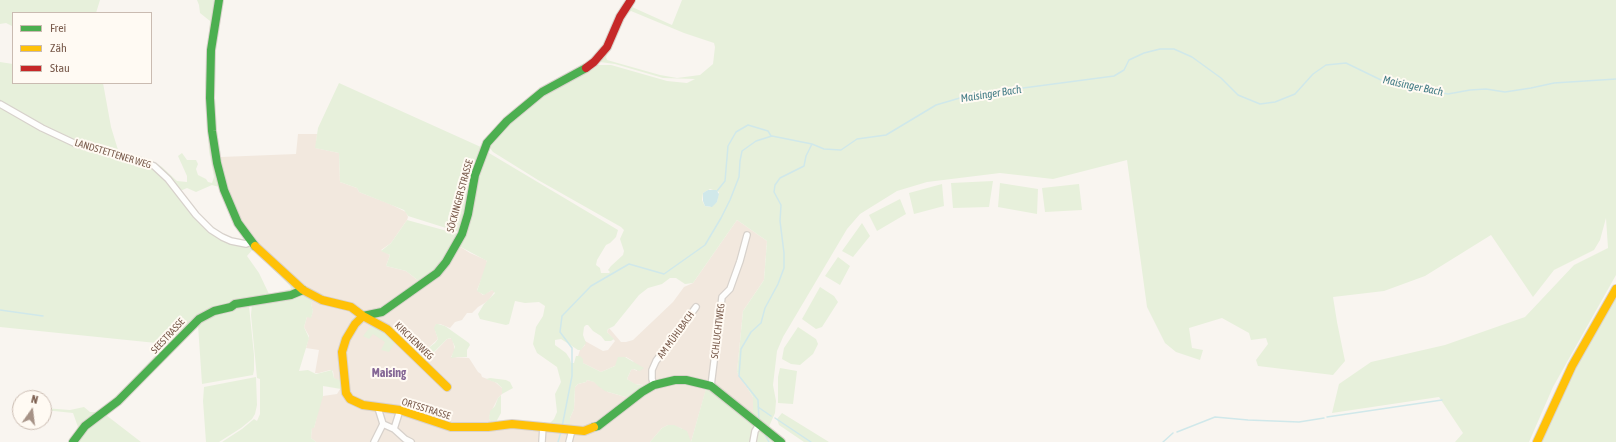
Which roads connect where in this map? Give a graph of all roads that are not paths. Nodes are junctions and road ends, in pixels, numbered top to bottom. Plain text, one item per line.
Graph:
1 (219, 0) edge
2 (631, 0) edge
3 (0, 104) edge
4 (747, 235) dead end
5 (251, 242) junction
6 (1616, 289) edge
7 (303, 290) junction
8 (696, 307) dead end
9 (363, 316) junction
10 (654, 385) junction
11 (711, 386) junction
12 (447, 387) dead end
13 (378, 408) junction
14 (400, 410) junction
15 (383, 424) junction
16 (759, 425) junction
17 (543, 426) junction
18 (394, 429) junction
19 (569, 430) junction
20 (73, 442) edge
21 (374, 442) edge
22 (411, 442) edge
23 (542, 442) edge
24 (569, 442) edge
25 (753, 442) edge
26 (781, 442) edge
27 (1537, 442) edge

1 - 5 street
2 - 9 street, SÖCKINGER STRASSE
3 - 5 street, LANDSTETTENER WEG
4 - 11 street, SCHLUCHTWEG
5 - 7 street
6 - 27 street
7 - 9 street
7 - 20 street, SEESTRASSE
8 - 10 street, AM MÜHLBACH
9 - 12 street, KIRCHENWEG
9 - 13 street, ORTSSTRASSE
10 - 11 street, ORTSSTRASSE
10 - 19 street, ORTSSTRASSE
11 - 16 street
13 - 14 street, ORTSSTRASSE
13 - 15 street
14 - 17 street, ORTSSTRASSE
14 - 18 street
15 - 18 street
15 - 21 street
16 - 25 street
16 - 26 street
17 - 19 street, ORTSSTRASSE
17 - 23 street
18 - 22 street
19 - 24 street

